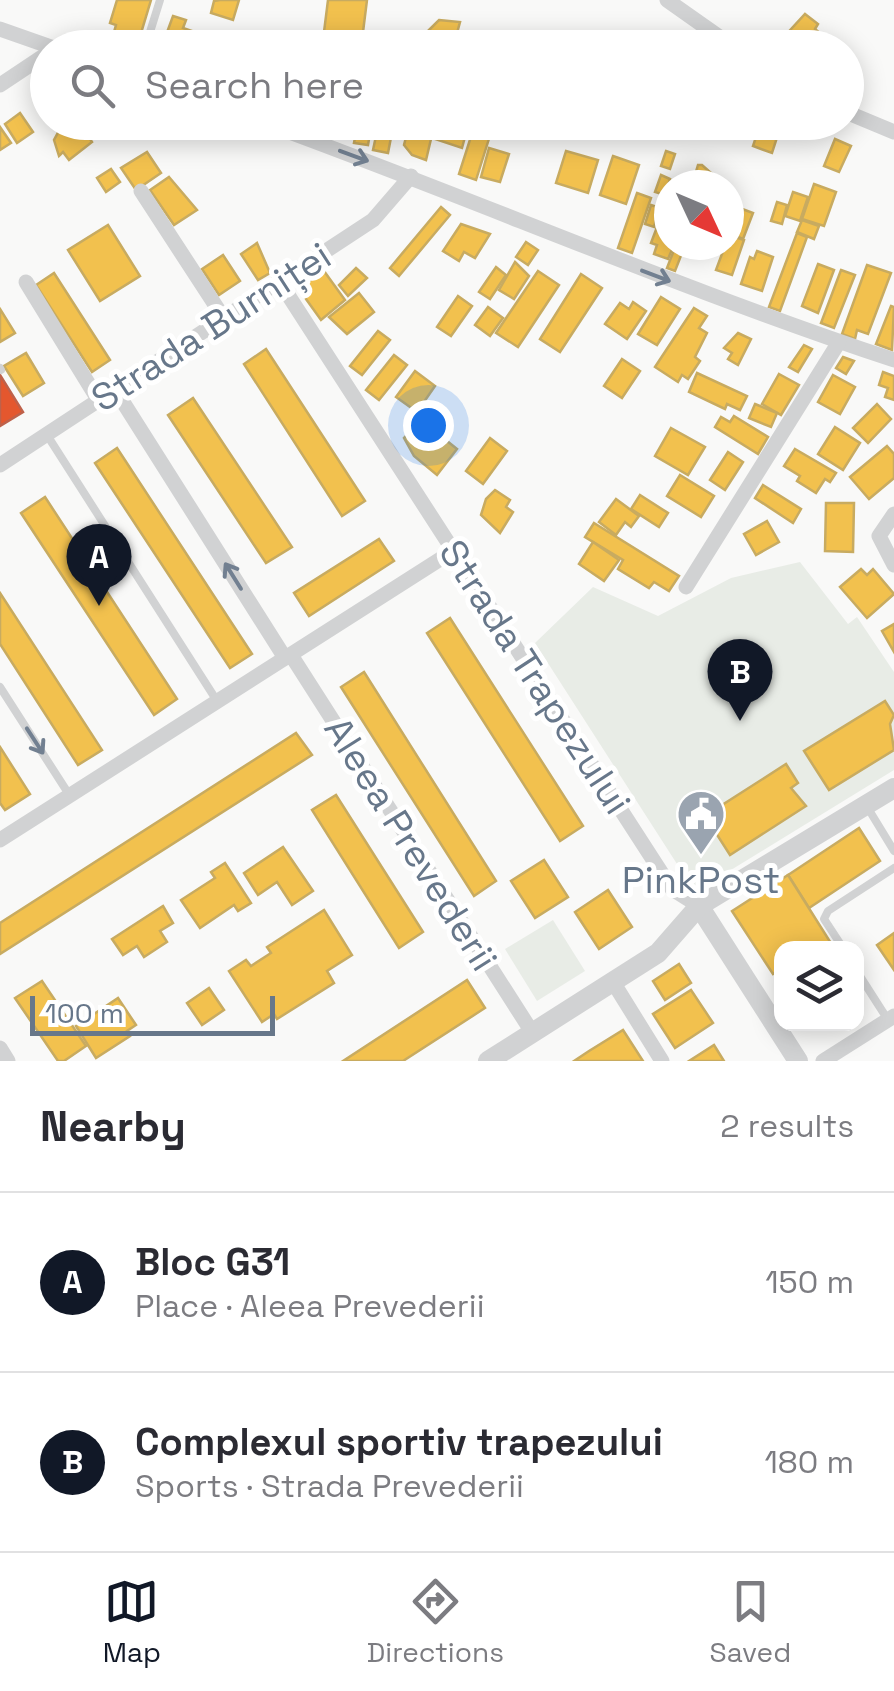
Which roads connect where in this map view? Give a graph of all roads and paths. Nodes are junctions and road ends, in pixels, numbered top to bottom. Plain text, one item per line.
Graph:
1 (160, 0) edge
2 (667, 0) edge
3 (0, 28) edge
4 (151, 30) edge
5 (710, 30) edge
6 (30, 39) edge
7 (30, 66) edge
8 (0, 86) edge
9 (864, 120) edge
10 (894, 132) edge
11 (311, 140) edge
12 (410, 176) junction
13 (141, 191) dead end
14 (26, 282) dead end
15 (281, 284) junction
16 (225, 320) junction
17 (839, 342) junction
18 (894, 360) edge
19 (116, 391) junction
20 (99, 402) junction
21 (47, 436) junction
22 (0, 465) edge
23 (894, 514) edge
24 (453, 550) junction
25 (894, 565) edge
26 (686, 587) dead end
27 (288, 656) junction
28 (0, 687) edge
29 (218, 701) junction
30 (894, 788) edge
31 (70, 796) junction
32 (866, 805) junction
33 (0, 840) edge
34 (894, 851) edge
35 (894, 868) edge
36 (700, 906) junction
37 (838, 941) edge
38 (613, 982) junction
39 (864, 982) edge
40 (892, 1022) edge
41 (532, 1032) junction
42 (0, 1048) edge
43 (8, 1061) edge
44 (488, 1061) edge
45 (662, 1061) edge
46 (798, 1061) edge
47 (823, 1061) edge

1 - 4 lane
2 - 5 street
3 - 6 street
7 - 8 street
9 - 10 street
11 -> 12 street
12 - 15 street, Strada Burniței
12 -> 17 street
13 - 16 street
14 - 20 street
15 - 16 street, Strada Burniței
15 - 24 street, Strada Trapezului
16 - 19 street, Strada Burniței
17 - 18 street
17 - 26 street
19 - 20 street, Strada Burniței
27 -> 19 street, Aleea Prevederii
20 - 21 street, Strada Burniței
21 - 22 street, Strada Burniței
21 - 29 lane
23 - 25 street
24 - 27 street
24 - 36 street, Strada Trapezului
27 - 29 street
27 - 41 street, Aleea Prevederii
28 -> 31 lane
29 - 31 street
30 - 32 street
31 - 33 street
32 - 34 lane
32 - 36 street
35 - 37 lane
36 - 38 street
36 - 46 street, Strada Trapezului
38 - 41 street
38 - 45 street
39 - 40 lane
40 - 47 street
41 - 44 street
42 - 43 street

